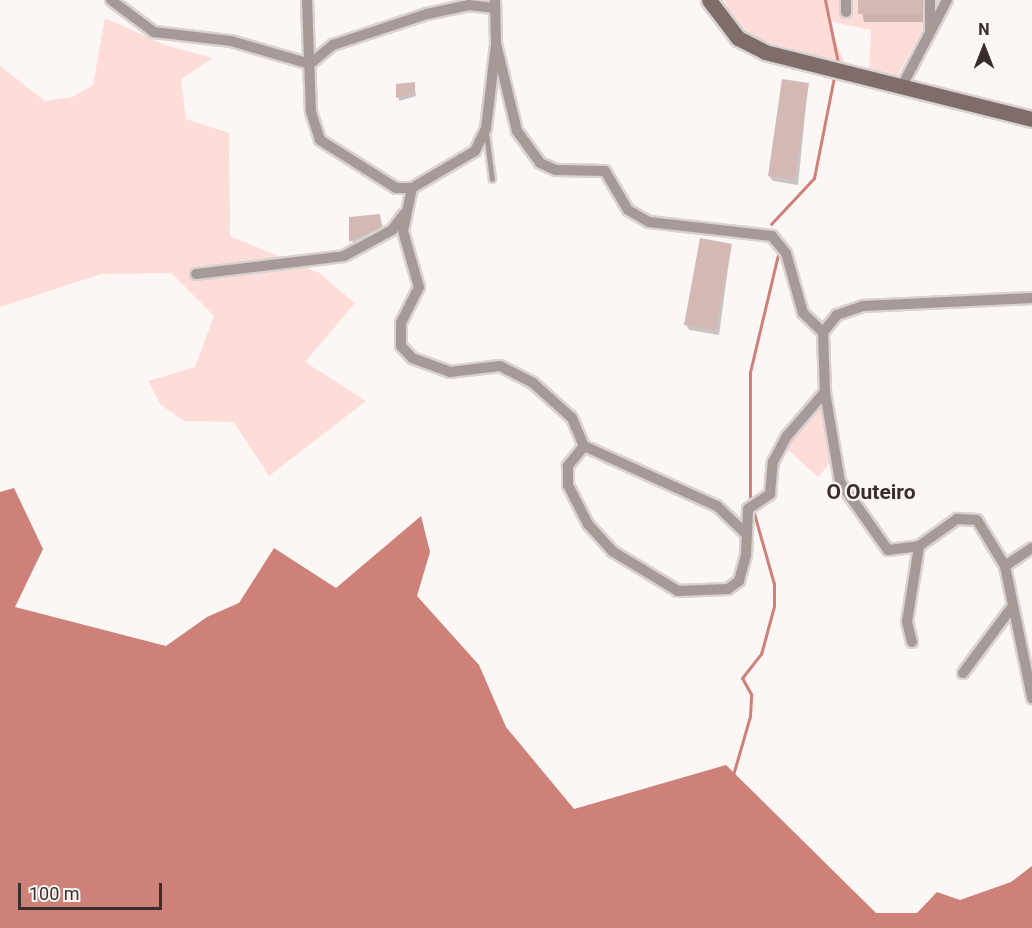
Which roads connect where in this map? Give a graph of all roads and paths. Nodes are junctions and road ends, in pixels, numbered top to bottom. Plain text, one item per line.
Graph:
1 (111, 0) edge
2 (307, 0) edge
3 (709, 0) edge
4 (846, 0) edge
5 (930, 0) edge
6 (947, 0) edge
7 (494, 4) edge
8 (846, 12) dead end
9 (930, 33) junction
10 (496, 44) junction
11 (310, 64) junction
12 (902, 86) junction
13 (1032, 119) edge
14 (486, 128) junction
15 (492, 179) dead end
16 (412, 188) junction
17 (404, 214) junction
18 (196, 274) dead end
19 (1032, 298) edge
20 (823, 332) junction
21 (825, 392) junction
22 (584, 446) junction
23 (744, 532) junction
24 (919, 546) junction
25 (1032, 548) edge
26 (1005, 566) junction
27 (1012, 607) junction
28 (912, 642) dead end
29 (963, 673) dead end
30 (1032, 698) edge

1 - 11 street
2 - 11 street
3 - 12 main road
4 - 8 street
5 - 9 street
6 - 9 street
7 - 10 street
7 - 11 street
9 - 12 street
10 - 14 street
10 - 20 street
11 - 16 street
12 - 13 main road
14 - 15 lane
14 - 16 street
16 - 17 street
17 - 18 street
17 - 22 street
19 - 20 street
20 - 21 street
21 - 23 street
21 - 24 street
22 - 23 street
22 - 23 street
24 - 26 street
24 - 28 street
25 - 26 street
26 - 27 street
27 - 29 street
27 - 30 street

